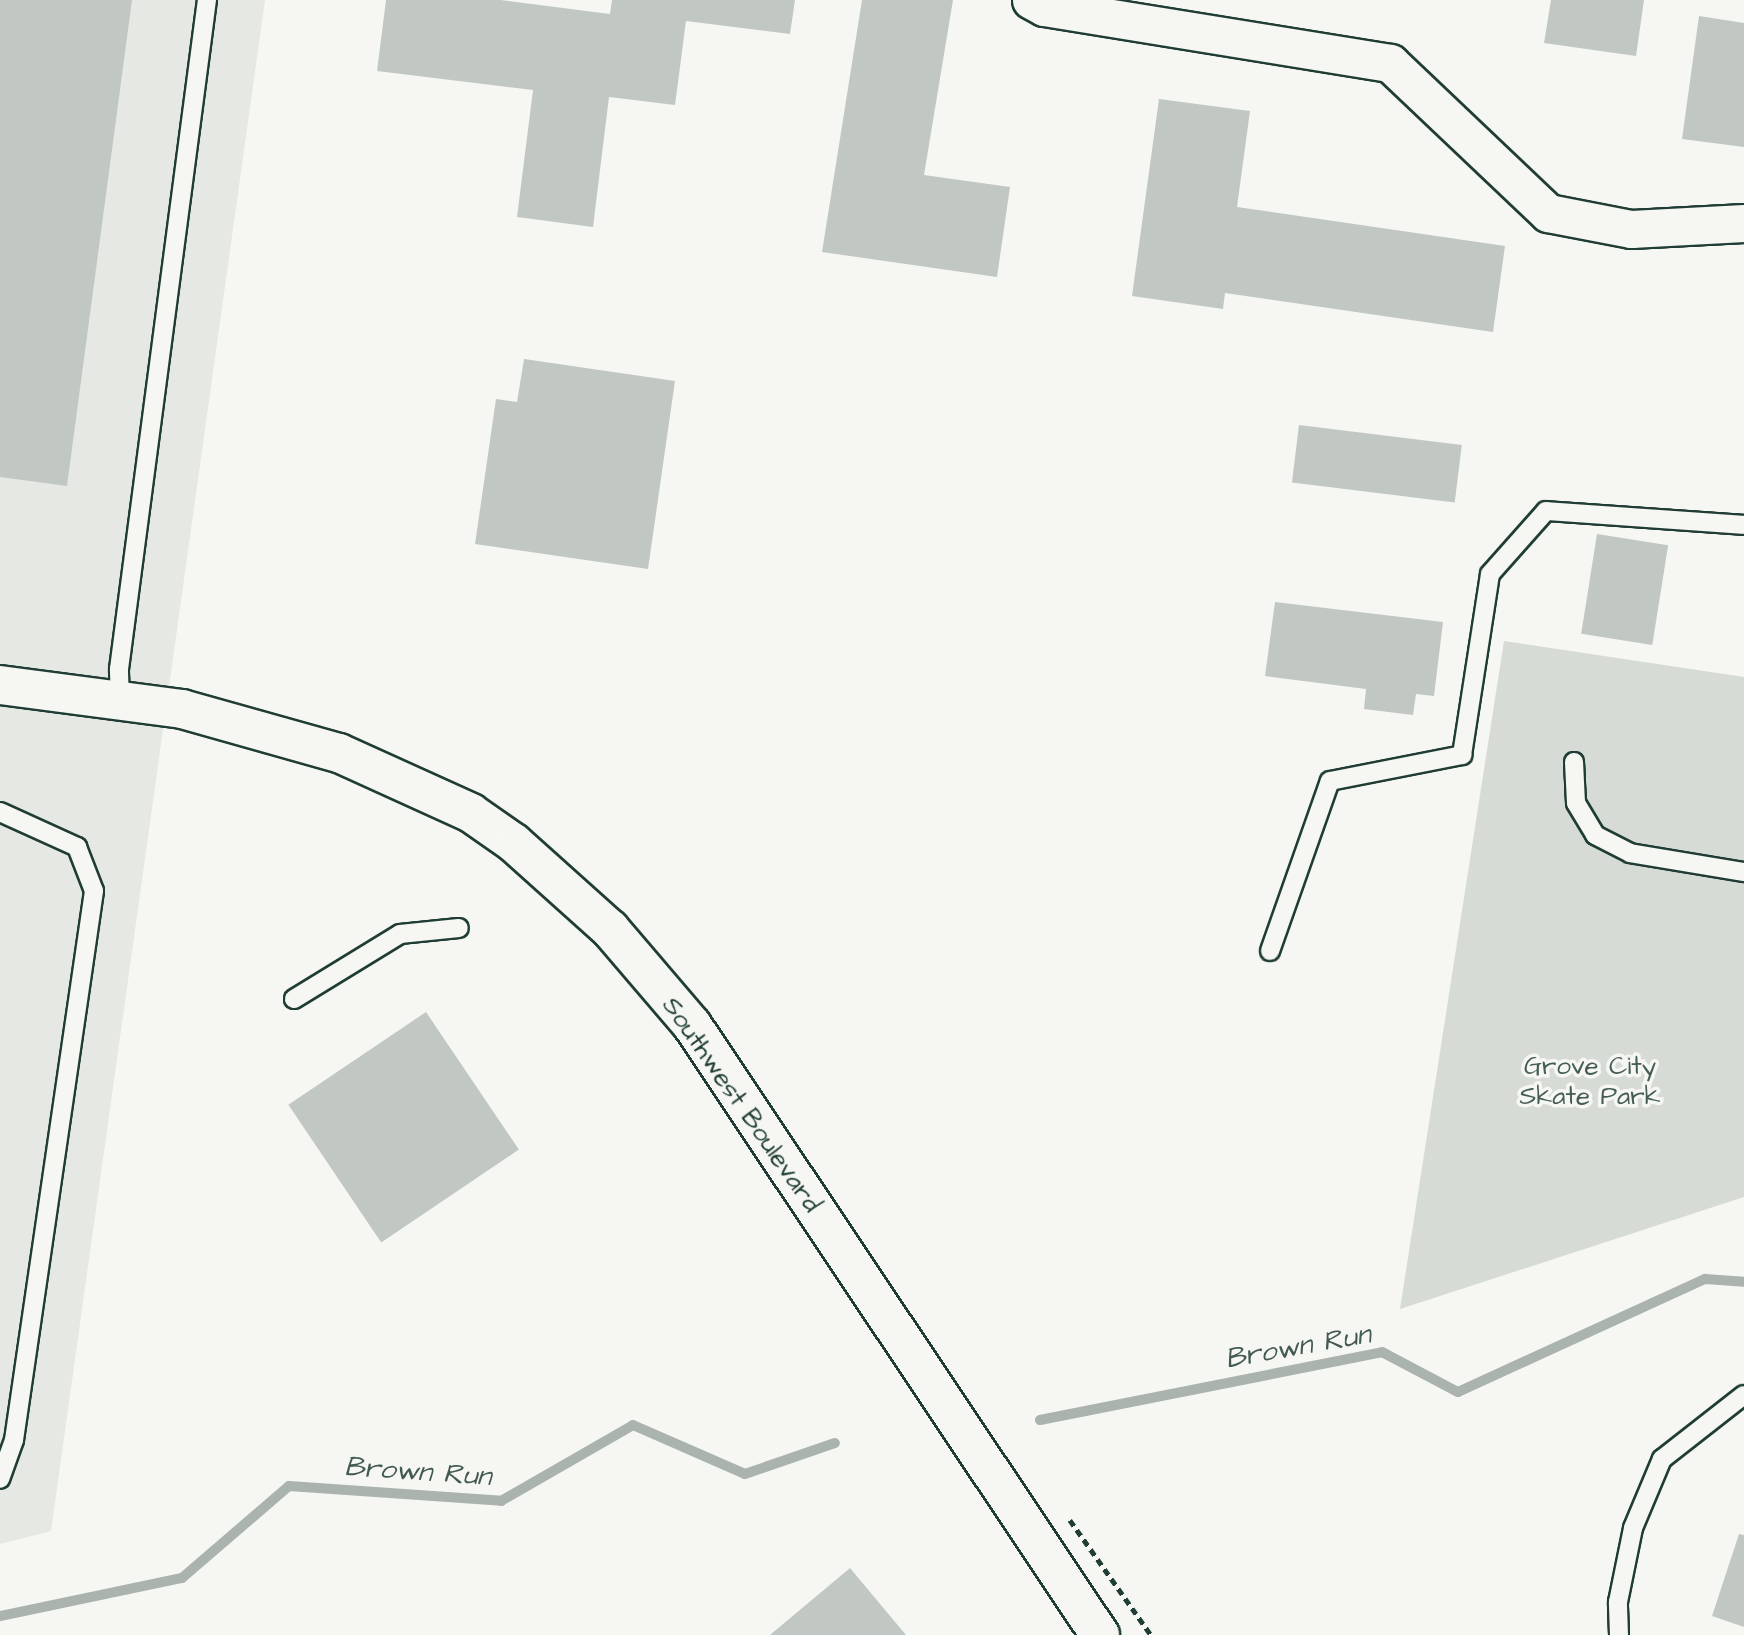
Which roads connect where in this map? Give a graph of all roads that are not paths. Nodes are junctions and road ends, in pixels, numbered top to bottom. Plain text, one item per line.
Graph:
1 (207, 0) edge
2 (1031, 0) edge
3 (1095, 6) edge
4 (1744, 223) edge
5 (1744, 525) edge
6 (0, 685) edge
7 (120, 701) junction
8 (1574, 762) dead end
9 (0, 812) edge
10 (1744, 872) edge
11 (459, 928) dead end
12 (1270, 951) dead end
13 (294, 999) dead end
14 (1744, 1395) edge
15 (0, 1479) edge
16 (1100, 1635) edge
17 (1619, 1635) edge

1 - 7 lane
2 - 3 street
3 - 4 street
5 - 12 lane
6 - 7 street, Southwest Boulevard
7 - 16 street, Southwest Boulevard
8 - 10 lane
9 - 15 lane
11 - 13 lane
14 - 17 lane

